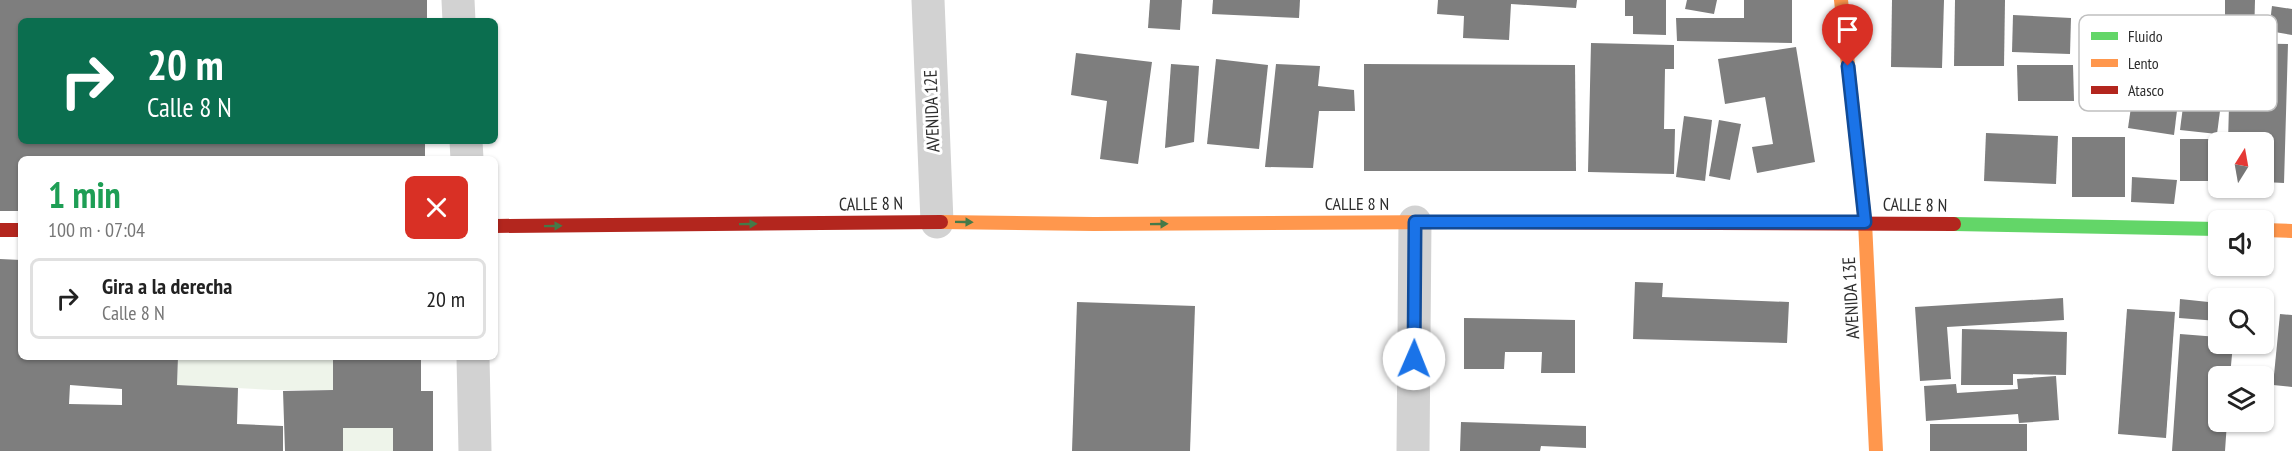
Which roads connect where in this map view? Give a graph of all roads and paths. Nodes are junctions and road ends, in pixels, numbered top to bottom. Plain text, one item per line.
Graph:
1 (458, 0) edge
2 (928, 0) edge
3 (1841, 0) edge
4 (459, 18) edge
5 (937, 222) junction
6 (1415, 222) junction
7 (1865, 222) junction
8 (498, 226) edge
9 (0, 230) edge
10 (18, 230) edge
11 (2208, 230) edge
12 (2274, 230) edge
13 (2292, 231) edge
14 (473, 360) edge
15 (475, 451) edge
16 (1413, 451) edge
17 (1876, 451) edge

1 - 4 street
2 - 5 street, AVENIDA 12E
3 - 7 street, AVENIDA 13E
5 -> 6 street, CALLE 8 N
8 -> 5 street, CALLE 8 N
6 - 7 street, CALLE 8 N
6 - 16 street
7 - 11 street, CALLE 8 N
7 - 17 street, AVENIDA 13E
9 - 10 street
12 - 13 street
14 - 15 street

